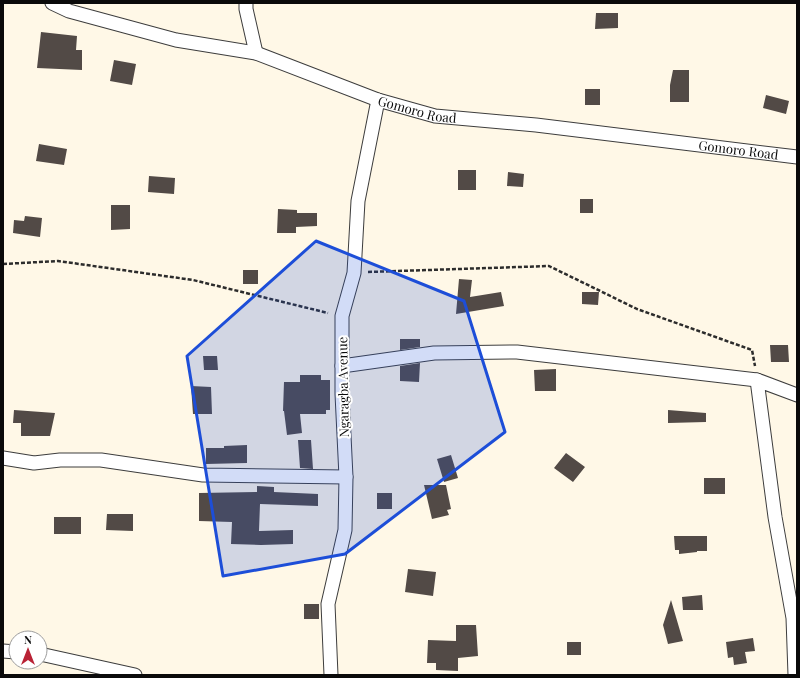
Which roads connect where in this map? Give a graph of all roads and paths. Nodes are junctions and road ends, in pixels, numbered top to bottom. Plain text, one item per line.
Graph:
1 (52, 3) edge
2 (246, 3) edge
3 (256, 53) junction
4 (378, 100) junction
5 (797, 157) edge
6 (3, 264) edge
7 (354, 273) junction
8 (342, 316) junction
9 (342, 366) junction
10 (757, 380) junction
11 (797, 395) edge
12 (3, 458) edge
13 (346, 477) junction
14 (48, 656) edge
15 (116, 673) edge
16 (135, 675) edge
17 (331, 675) edge
18 (794, 675) edge

1 - 3 street, Gomoro Road
2 - 3 street
3 - 4 street, Gomoro Road
4 - 5 street, Gomoro Road
4 - 7 street, Ngaragba Avenue
6 - 8 path
7 - 8 street, Ngaragba Avenue
7 - 10 path
8 - 9 street, Ngaragba Avenue
9 - 10 street
9 - 13 street, Ngaragba Avenue
10 - 11 street
10 - 18 street
12 - 13 street
13 - 17 street, Ngaragba Avenue
14 - 15 street
15 - 16 street

